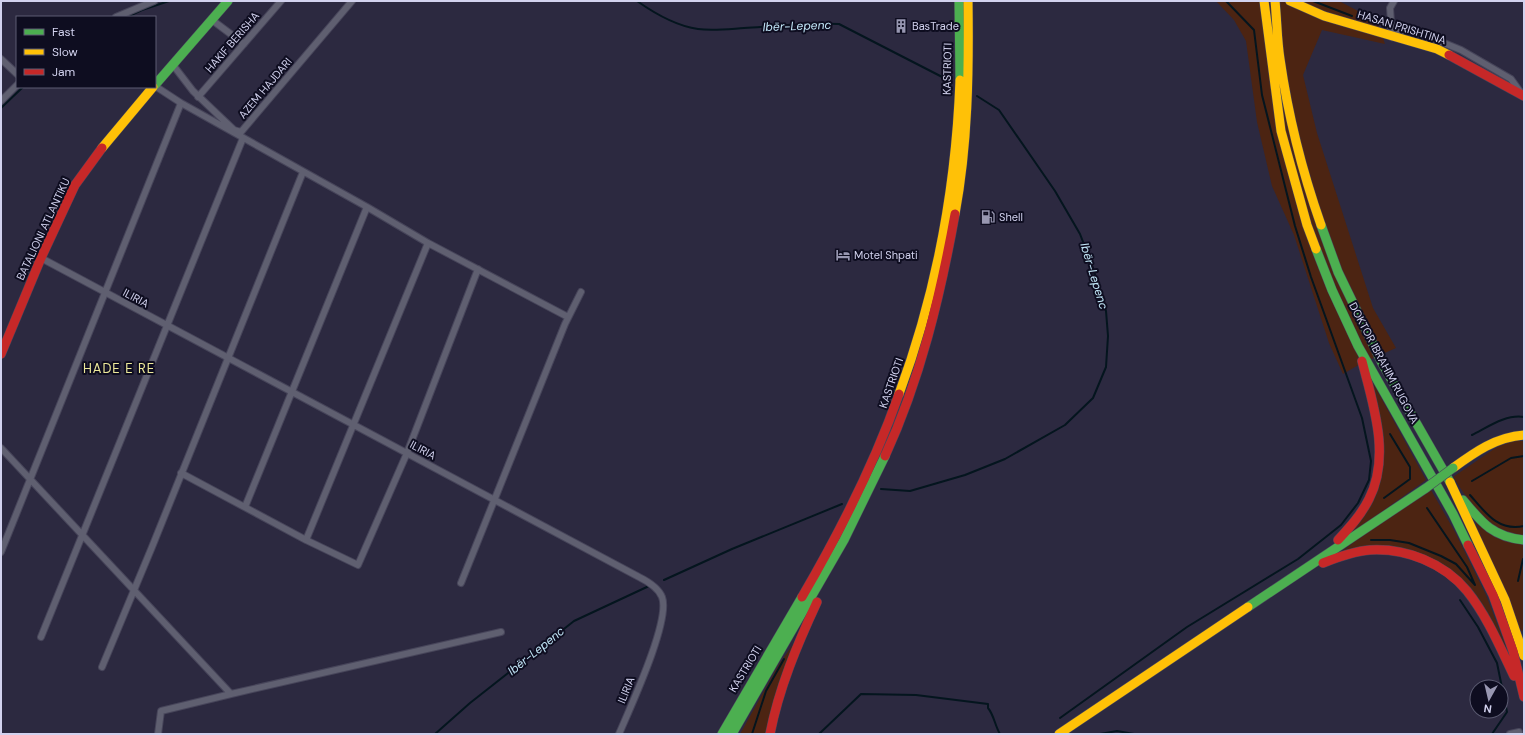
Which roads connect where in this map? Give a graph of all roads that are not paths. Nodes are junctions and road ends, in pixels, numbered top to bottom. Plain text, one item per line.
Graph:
1 (154, 1) edge
2 (228, 1) edge
3 (282, 1) edge
4 (352, 1) edge
5 (959, 1) edge
6 (968, 1) edge
7 (1290, 1) edge
8 (1394, 1) edge
9 (139, 4) edge
10 (1264, 4) edge
11 (1275, 4) edge
12 (118, 16) edge
13 (212, 20) junction
14 (1392, 37) junction
15 (244, 44) junction
16 (1, 59) edge
17 (173, 65) junction
18 (16, 73) edge
19 (156, 84) edge
20 (16, 86) edge
21 (156, 87) edge
22 (152, 88) edge
23 (1523, 95) edge
24 (198, 97) junction
25 (1, 101) edge
26 (181, 103) junction
27 (243, 138) junction
28 (303, 172) junction
29 (367, 207) junction
30 (428, 243) junction
31 (41, 258) junction
32 (478, 269) junction
33 (582, 292) dead end
34 (105, 293) junction
35 (568, 317) junction
36 (167, 325) junction
37 (1358, 346) junction
38 (1, 354) edge
39 (228, 357) junction
40 (293, 392) junction
41 (354, 425) junction
42 (1524, 435) edge
43 (1, 448) edge
44 (407, 453) junction
45 (181, 473) junction
46 (30, 478) junction
47 (1453, 489) junction
48 (494, 499) junction
49 (245, 507) junction
50 (82, 535) junction
51 (306, 540) junction
52 (1524, 540) edge
53 (844, 542) junction
54 (1, 552) edge
55 (1306, 569) junction
56 (461, 583) dead end
57 (134, 590) junction
58 (501, 632) dead end
59 (41, 637) dead end
60 (1524, 656) edge
61 (102, 667) dead end
62 (231, 694) junction
63 (1524, 697) edge
64 (1519, 732) dead end
65 (158, 734) edge
66 (619, 734) edge
67 (722, 734) edge
68 (732, 734) edge
69 (770, 734) edge
70 (1059, 734) edge
71 (1510, 734) edge

1 - 9 street
2 - 13 main road, BATALIONI ATLANTIKU
3 - 15 street, HAKIF BERISHA
4 - 24 street, AZEM HAJDARI
5 - 67 main road, KASTRIOTI
6 - 53 main road, KASTRIOTI
7 - 14 main road, HASAN PRISHTINA
8 - 14 street
9 - 12 street
10 - 37 main road, DOKTOR IBRAHIM RUGOVA
11 - 47 main road, DOKTOR IBRAHIM RUGOVA
13 - 15 street
13 - 17 main road, BATALIONI ATLANTIKU
14 - 23 main road, HASAN PRISHTINA
15 - 24 street, HAKIF BERISHA
16 - 18 street
17 - 19 main road, BATALIONI ATLANTIKU
17 - 24 street, AZEM HAJDARI
20 - 25 street
21 - 26 street
22 - 31 main road, BATALIONI ATLANTIKU
26 - 27 street
26 - 34 street
27 - 28 street
27 - 36 street
28 - 29 street
28 - 39 street
29 - 30 street
29 - 40 street
30 - 32 street
30 - 41 street
31 - 34 street, ILIRIA
31 - 38 main road, BATALIONI ATLANTIKU
32 - 35 street
32 - 44 street
33 - 35 street
34 - 36 street, ILIRIA
34 - 46 street
35 - 48 street
36 - 39 street, ILIRIA
36 - 50 street
37 - 55 main road
37 - 63 main road, DOKTOR IBRAHIM RUGOVA
39 - 40 street, ILIRIA
39 - 45 street
40 - 41 street, ILIRIA
40 - 49 street
41 - 44 street, ILIRIA
41 - 51 street
42 - 55 main road, bridge
43 - 46 street
44 - 48 street, ILIRIA
44 - 51 street
45 - 49 street
45 - 57 street
46 - 50 street
46 - 54 street
47 - 52 main road
47 - 60 main road, DOKTOR IBRAHIM RUGOVA
48 - 56 street
48 - 66 street, ILIRIA
49 - 51 street
50 - 57 street
50 - 59 street
53 - 68 main road, KASTRIOTI
53 - 69 main road
55 - 63 main road
55 - 70 main road
57 - 61 street
57 - 62 street
58 - 62 street
62 - 65 street
64 - 71 street

